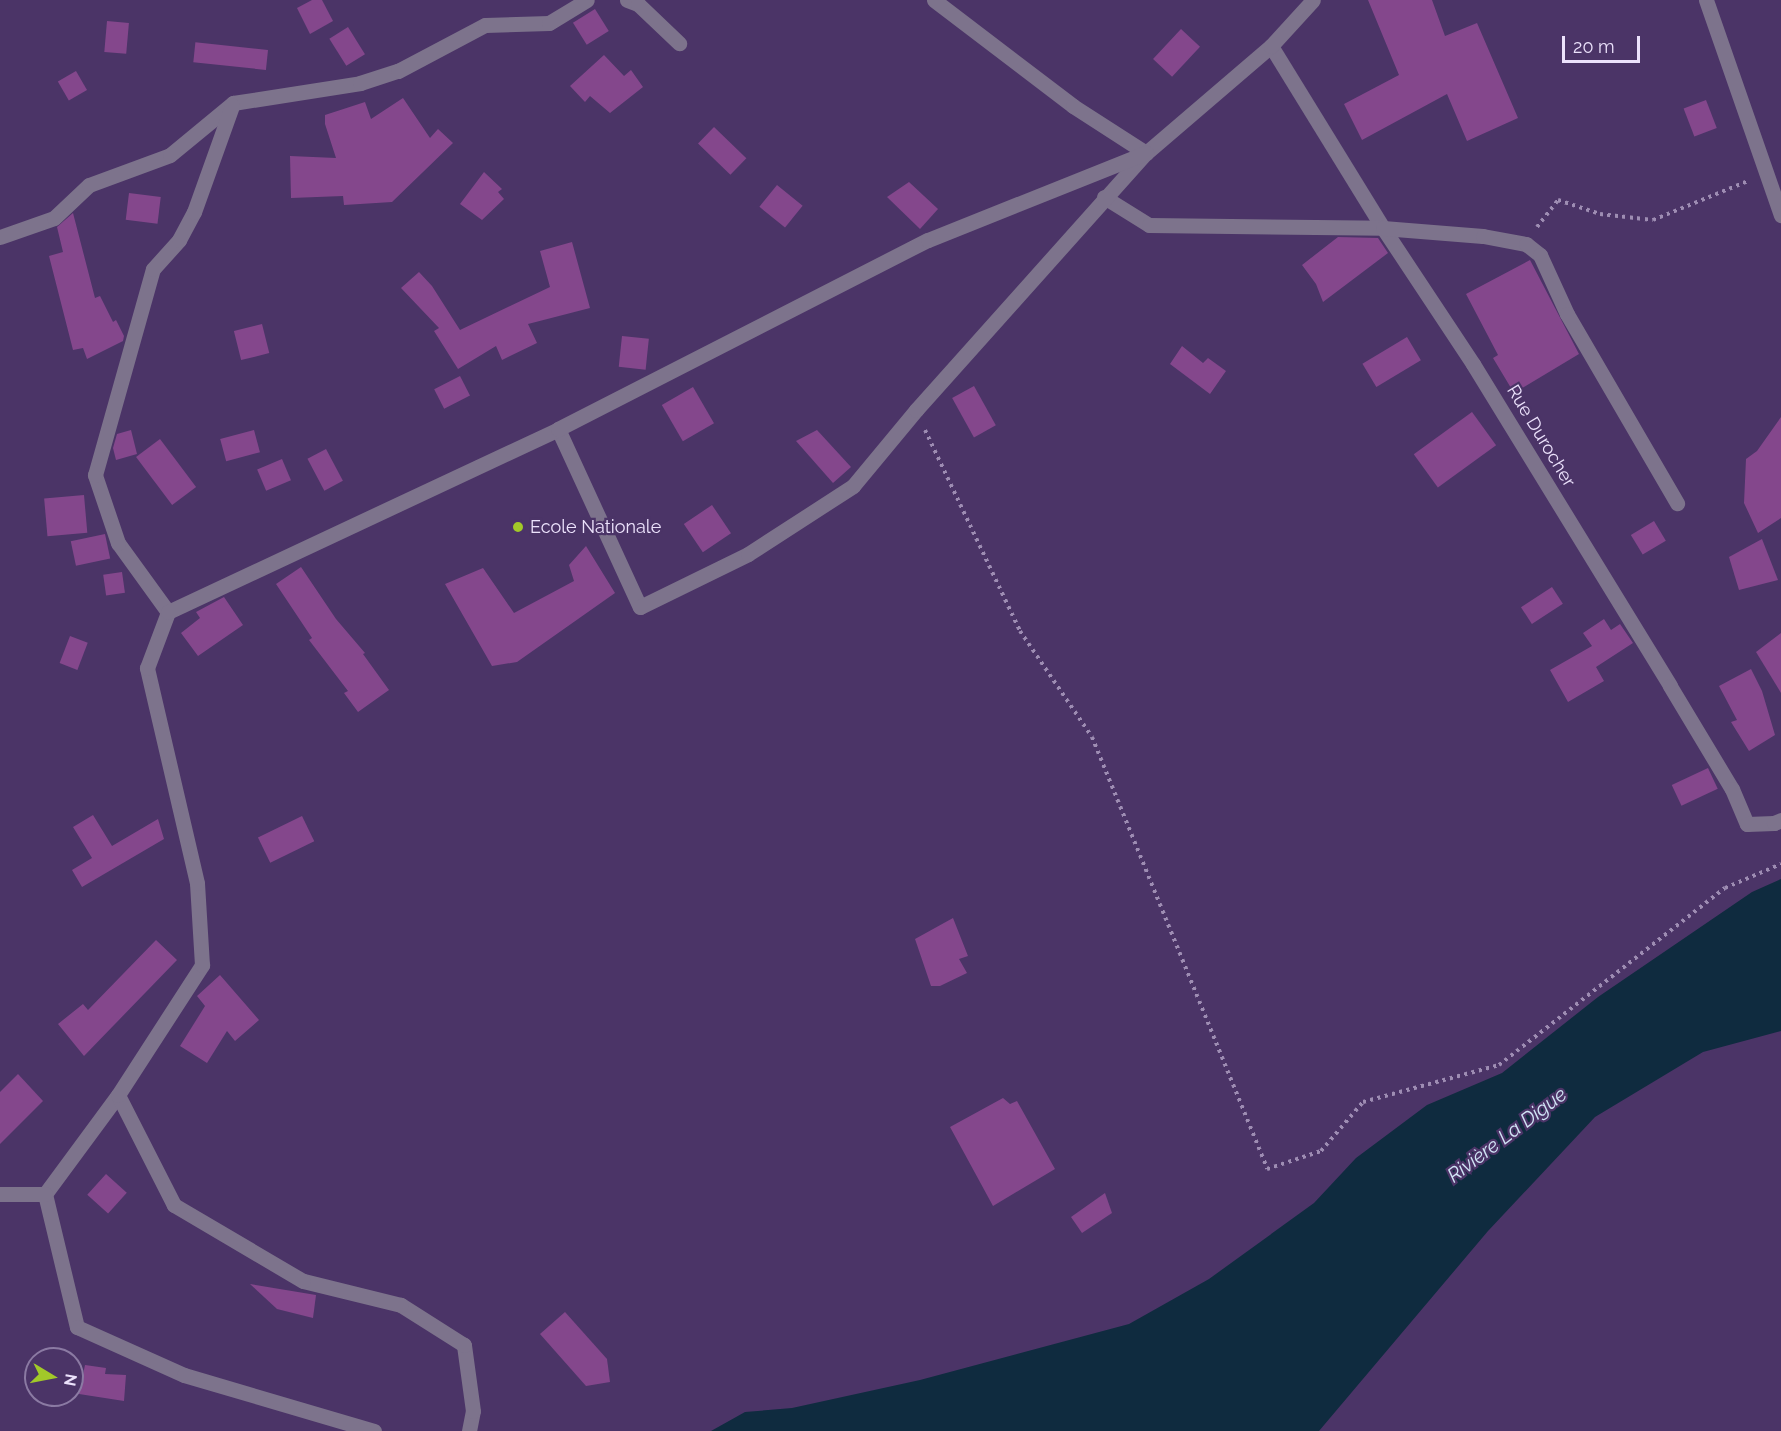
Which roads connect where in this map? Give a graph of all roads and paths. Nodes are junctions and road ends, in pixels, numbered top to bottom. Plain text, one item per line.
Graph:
1 (587, 0) edge
2 (627, 0) edge
3 (934, 0) edge
4 (1313, 0) edge
5 (1706, 0) edge
6 (679, 43) dead end
7 (1271, 46) junction
8 (232, 104) junction
9 (1146, 153) junction
10 (1765, 172) junction
11 (1104, 197) junction
12 (1781, 215) edge
13 (1383, 228) junction
14 (0, 237) edge
15 (1526, 243) junction
16 (916, 410) junction
17 (558, 429) junction
18 (1677, 503) dead end
19 (168, 612) junction
20 (1781, 819) edge
21 (1781, 864) edge
22 (118, 1095) junction
23 (0, 1194) edge
24 (45, 1194) junction
25 (374, 1431) edge
26 (468, 1431) edge

1 - 8 street
2 - 6 street
3 - 9 street
4 - 7 street
5 - 10 street
7 - 9 street
7 - 13 street, Rue Durocher
8 - 14 street
8 - 19 street
9 - 11 street
9 - 17 street
10 - 12 street
10 - 15 path
11 - 13 street
11 - 16 street
13 - 15 street
13 - 20 street, Rue Durocher
15 - 18 street
16 - 17 street
16 - 21 path
17 - 19 street
19 - 22 street
22 - 24 street
22 - 26 street
23 - 24 street
24 - 25 street

